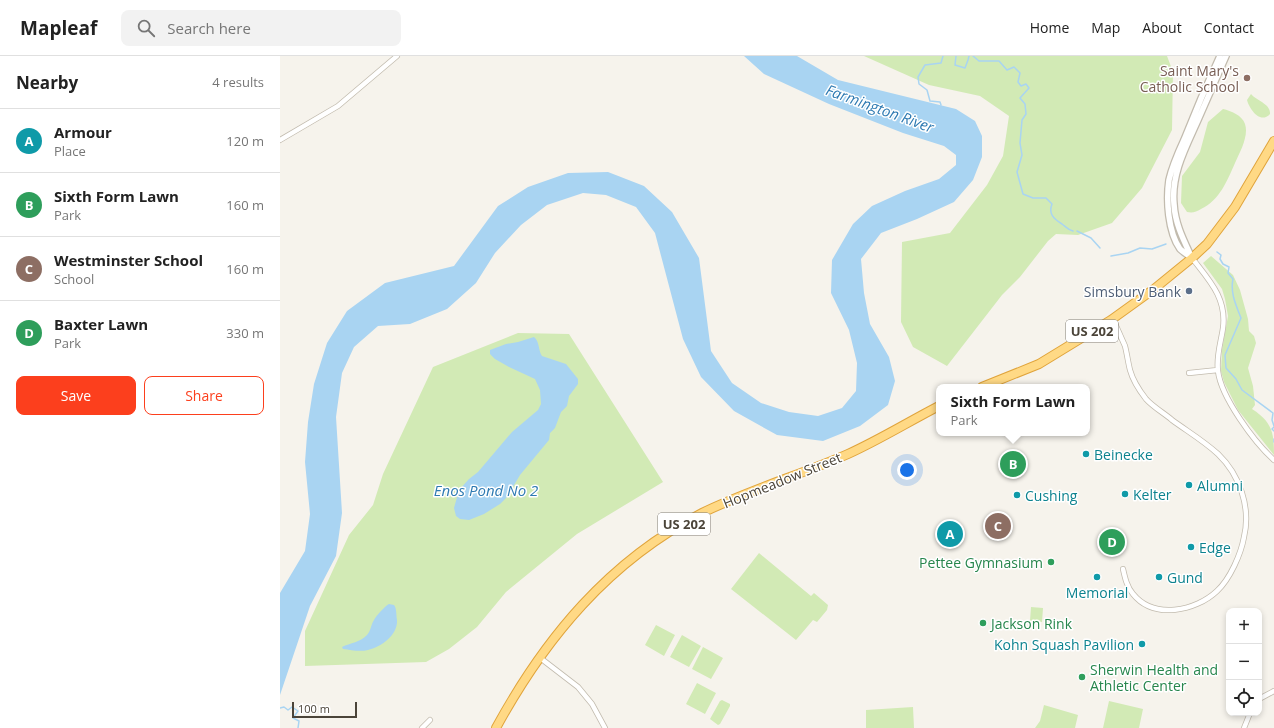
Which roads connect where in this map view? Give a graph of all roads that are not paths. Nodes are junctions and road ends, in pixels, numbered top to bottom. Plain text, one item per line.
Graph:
1 (397, 56) edge
2 (1220, 56) edge
3 (1226, 56) edge
4 (280, 140) edge
5 (1274, 141) edge
6 (1192, 258) junction
7 (1113, 318) junction
8 (1218, 370) junction
9 (1189, 373) dead end
10 (989, 384) edge
11 (936, 408) edge
12 (1274, 460) edge
13 (1123, 569) dead end
14 (539, 657) junction
15 (1274, 691) edge
16 (1262, 697) edge
17 (1249, 716) edge
18 (430, 720) dead end
19 (422, 728) edge
20 (496, 728) edge
21 (605, 728) edge
22 (1244, 728) edge

1 - 4 street
2 - 6 street
3 - 6 street
5 - 6 highway, US 202
6 - 7 highway, US 202
6 - 8 street
7 - 10 highway, US 202
7 - 13 street
8 - 9 street
8 - 12 street
11 - 14 highway, Hopmeadow Street / US 202
14 - 20 highway, Hopmeadow Street / US 202
14 - 21 street
15 - 16 street
17 - 22 street
18 - 19 street

